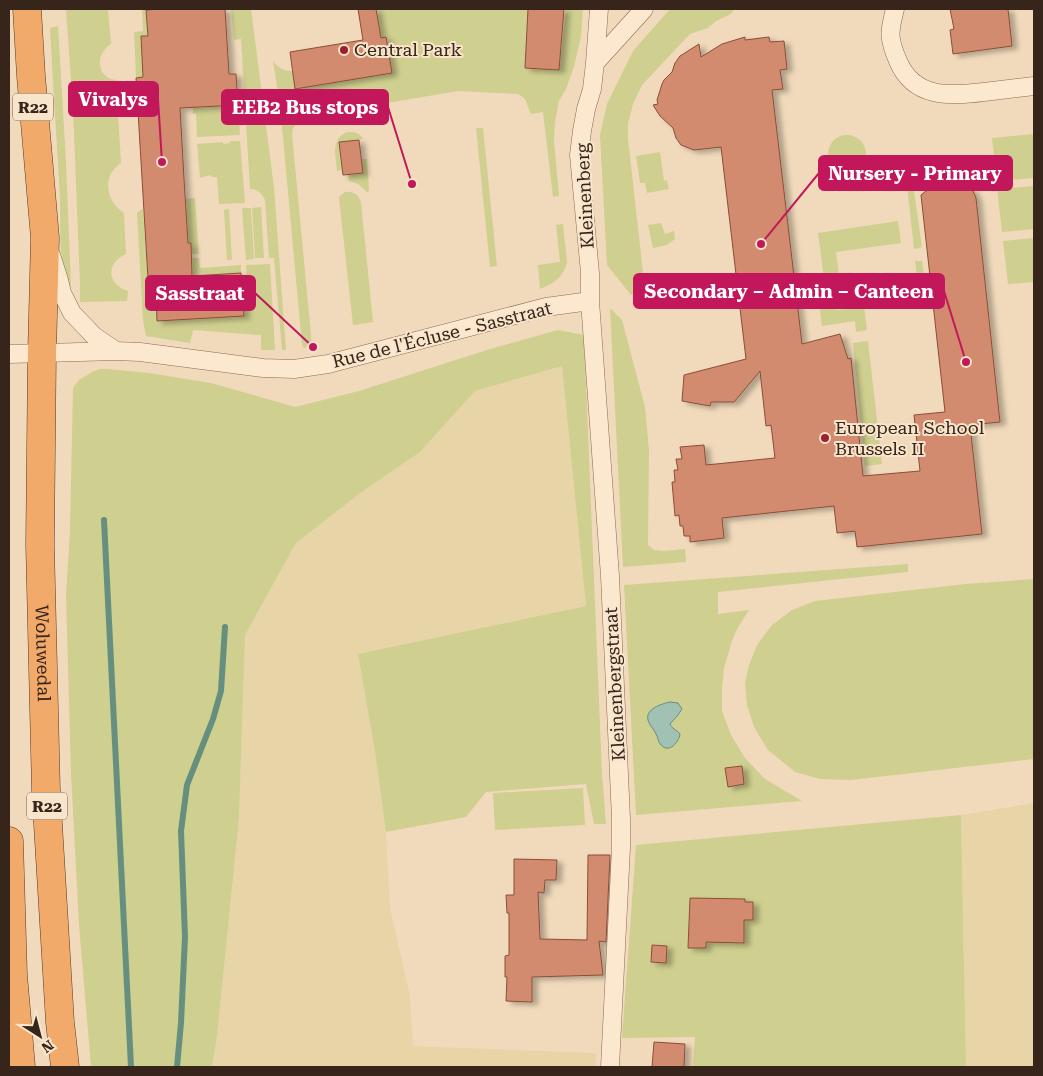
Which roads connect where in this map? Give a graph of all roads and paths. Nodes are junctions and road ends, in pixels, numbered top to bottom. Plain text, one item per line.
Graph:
1 (27, 9) edge
2 (598, 9) edge
3 (644, 9) edge
4 (895, 9) edge
5 (596, 63) junction
6 (1034, 86) edge
7 (45, 238) junction
8 (590, 301) junction
9 (116, 351) junction
10 (42, 353) junction
11 (9, 354) edge
12 (9, 841) edge
13 (21, 1067) edge
14 (65, 1067) edge
15 (610, 1067) edge

1 - 7 highway, R22
2 - 5 street, Kleinenberg
3 - 5 street
4 - 6 street
5 - 8 street, Kleinenberg
7 - 9 street
7 - 10 highway, Woluwedal / R22
8 - 9 street, Rue de l'Écluse - Sasstraat
8 - 15 street, Kleinenbergstraat
9 - 10 street, Rue de l'Écluse - Sasstraat
10 - 11 street, Rue de l'Écluse - Sasstraat
10 - 14 highway, Woluwedal / R22
12 - 13 highway

